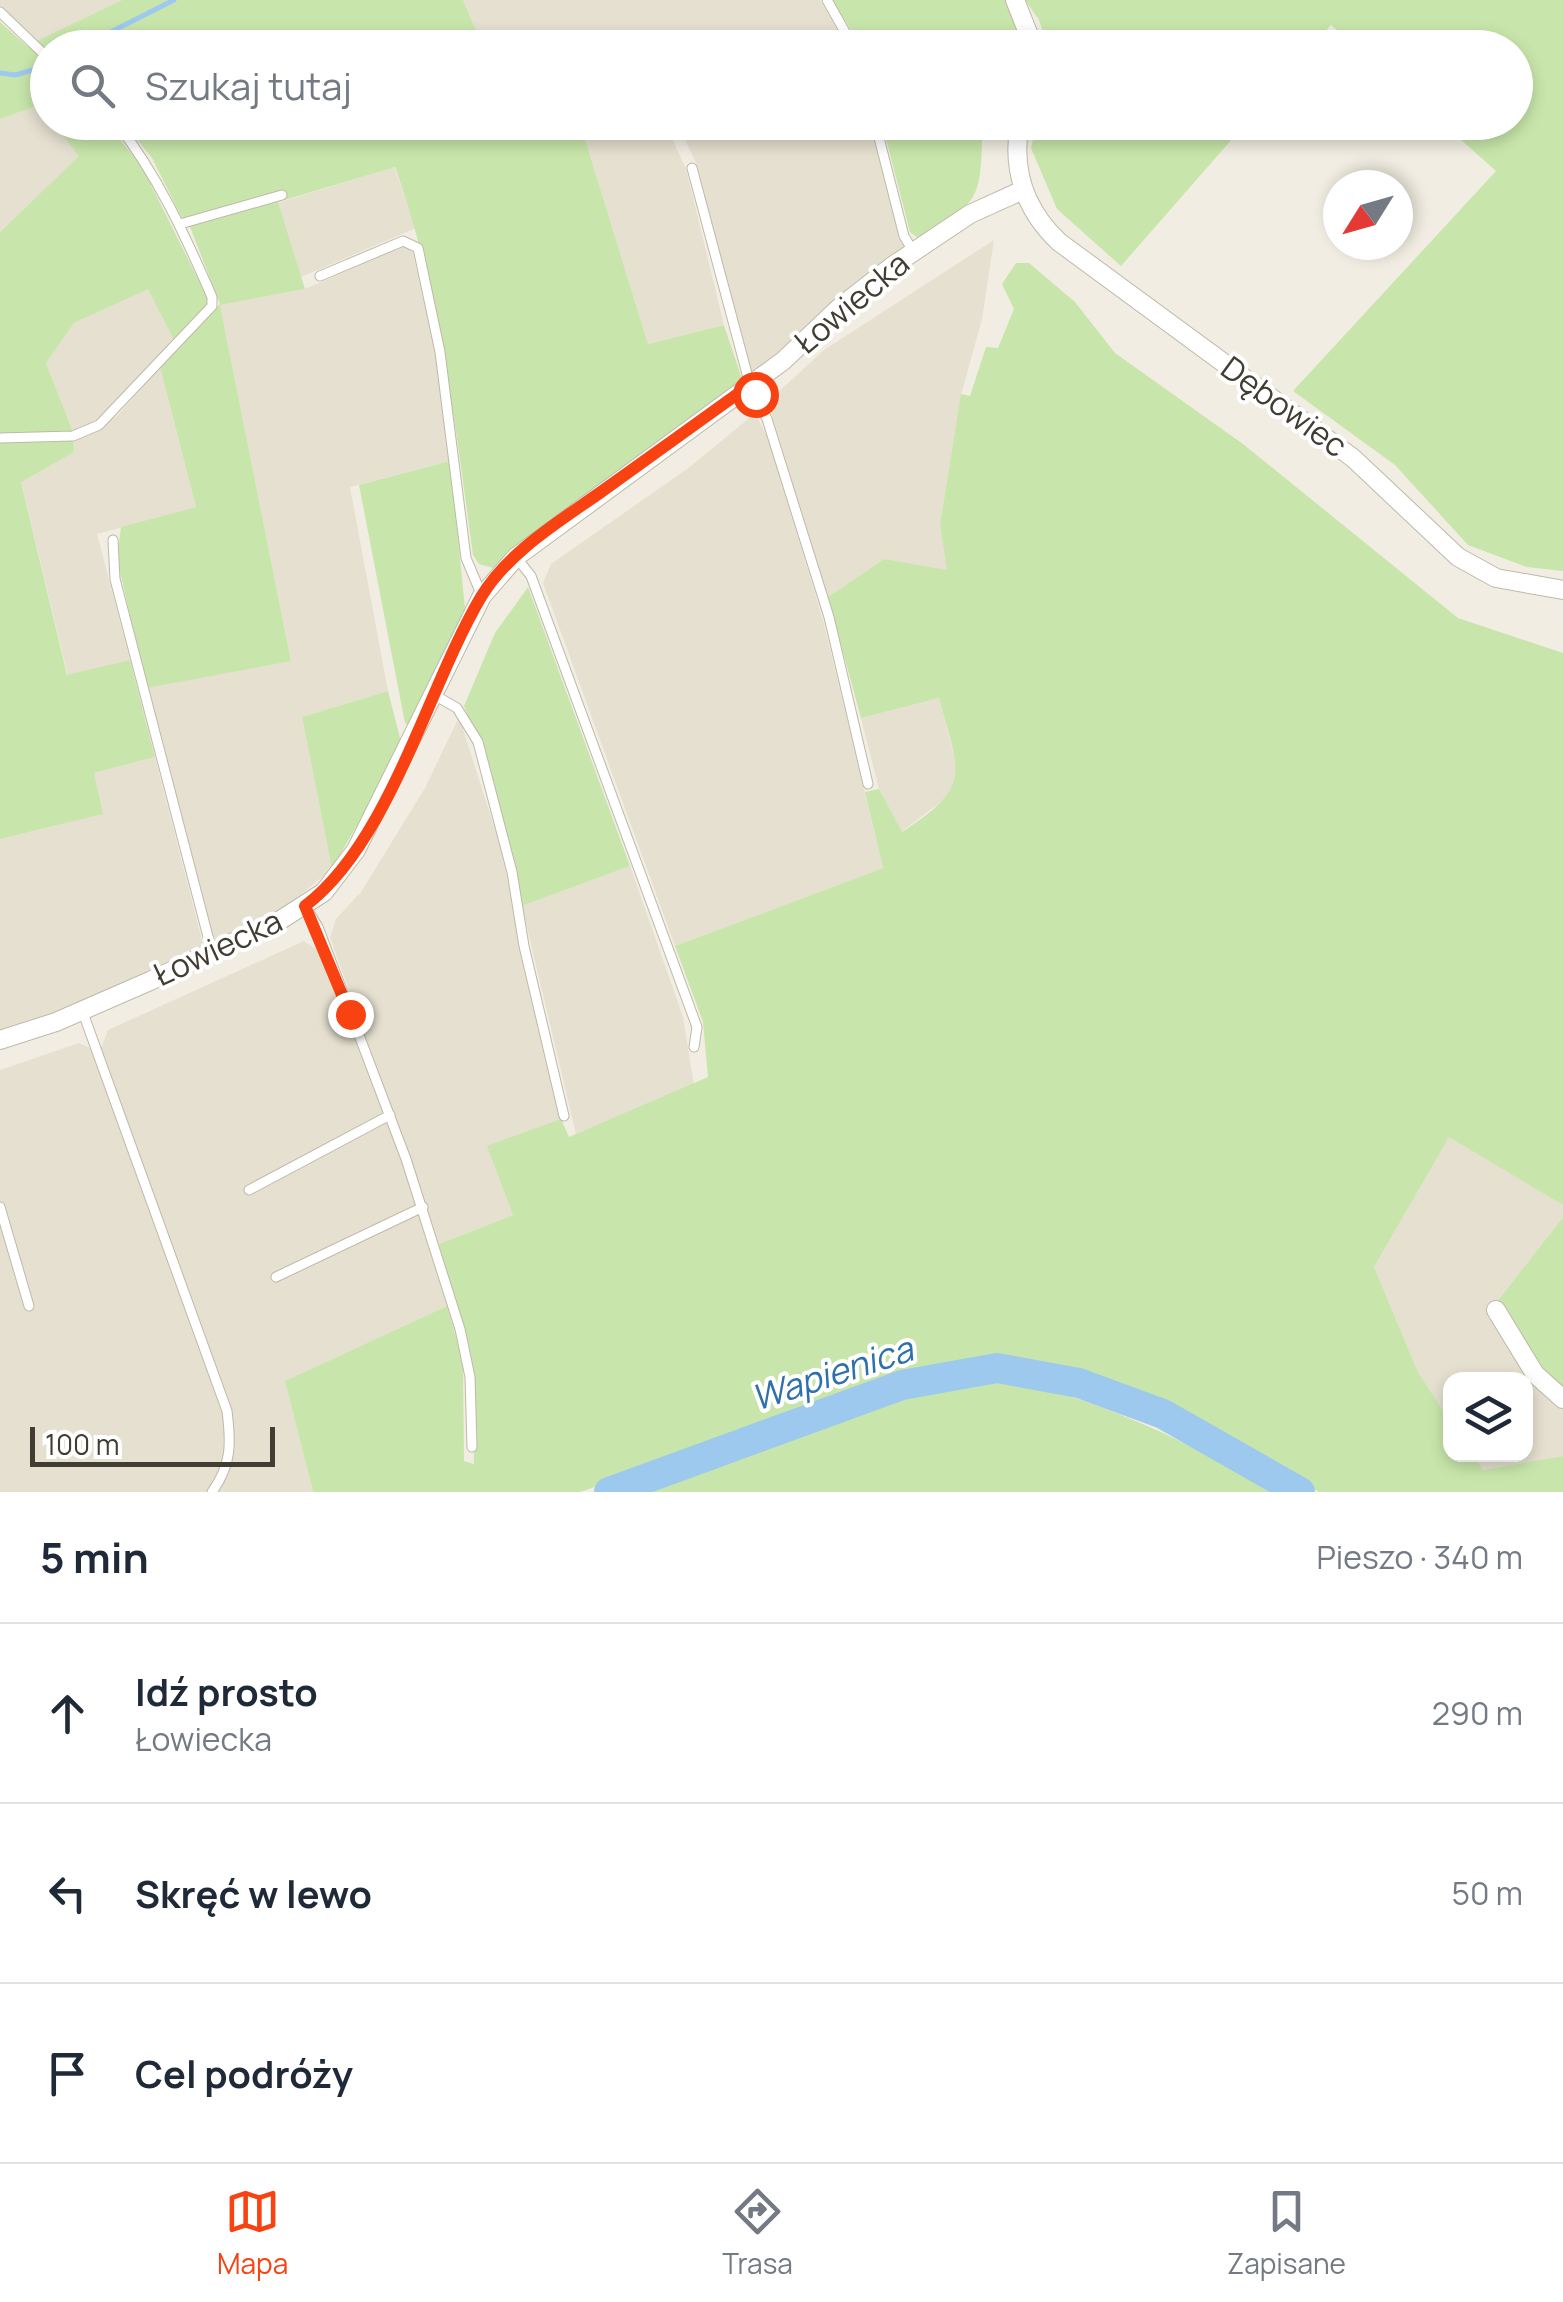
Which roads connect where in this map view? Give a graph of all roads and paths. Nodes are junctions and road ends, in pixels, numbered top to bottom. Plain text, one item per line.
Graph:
1 (827, 0) edge
2 (1015, 0) edge
3 (0, 12) edge
4 (844, 30) edge
5 (1027, 30) edge
6 (30, 41) edge
7 (130, 140) edge
8 (880, 140) edge
9 (1019, 140) edge
10 (692, 168) dead end
11 (1023, 190) junction
12 (282, 195) dead end
13 (180, 224) junction
14 (914, 252) junction
15 (320, 276) dead end
16 (750, 385) junction
17 (0, 438) edge
18 (113, 540) dead end
19 (516, 557) junction
20 (1563, 590) edge
21 (482, 596) junction
22 (436, 696) junction
23 (868, 784) dead end
24 (305, 906) junction
25 (212, 952) junction
26 (82, 1010) junction
27 (0, 1040) edge
28 (694, 1047) dead end
29 (390, 1115) junction
30 (564, 1116) dead end
31 (249, 1190) dead end
32 (0, 1207) edge
33 (423, 1207) junction
34 (276, 1277) dead end
35 (28, 1306) dead end
36 (1496, 1310) dead end
37 (1563, 1400) edge
38 (472, 1447) dead end
39 (212, 1492) edge

1 - 4 lane
2 - 5 street
3 - 6 lane
7 - 13 lane
8 - 14 lane
9 - 11 street
10 - 16 lane
11 - 14 street, Łowiecka
11 - 20 street, Dębowiec
12 - 13 lane
13 - 17 lane
14 - 16 street, Łowiecka
15 - 21 lane
16 - 19 street, Łowiecka
16 - 23 lane
18 - 25 lane
19 - 21 street, Łowiecka
19 - 28 lane
21 - 22 street, Łowiecka
22 - 24 street, Łowiecka
22 - 30 lane
24 - 25 street, Łowiecka
24 - 29 lane
25 - 26 street, Łowiecka
26 - 27 street, Łowiecka
26 - 39 lane
29 - 31 lane
29 - 33 lane
32 - 35 lane
33 - 34 lane
33 - 38 lane
36 - 37 street

